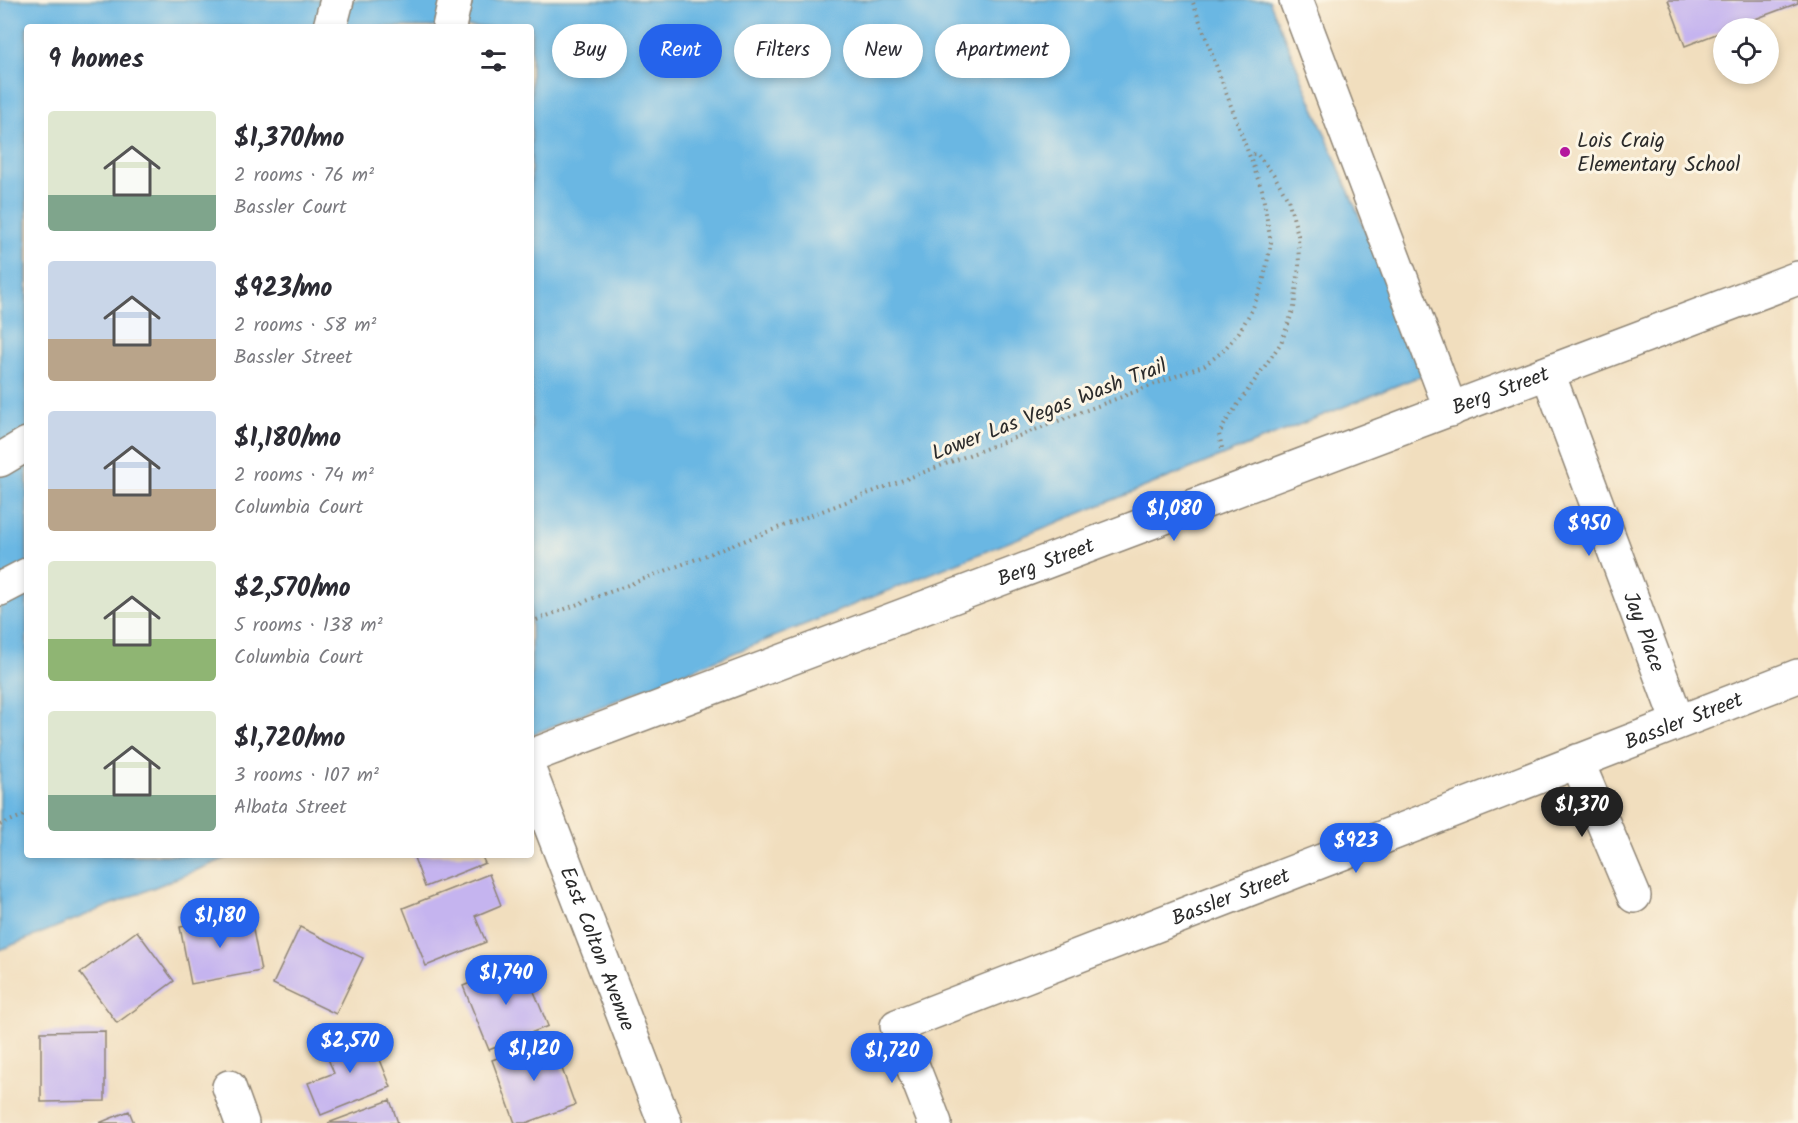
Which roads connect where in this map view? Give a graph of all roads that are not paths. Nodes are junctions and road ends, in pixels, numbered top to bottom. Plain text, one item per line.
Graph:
1 (337, 0) edge
2 (455, 0) edge
3 (1296, 0) edge
4 (331, 24) edge
5 (450, 24) edge
6 (1798, 278) edge
7 (1548, 373) junction
8 (1451, 410) junction
9 (24, 446) edge
10 (0, 460) edge
11 (24, 576) edge
12 (0, 588) edge
13 (1798, 676) edge
14 (1678, 722) junction
15 (534, 755) edge
16 (1578, 760) junction
17 (534, 783) edge
18 (1634, 896) dead end
19 (229, 1087) dead end
20 (242, 1123) edge
21 (665, 1123) edge
22 (935, 1123) edge

1 - 4 street
2 - 5 street
3 - 8 street
6 - 7 street, Berg Street
7 - 8 street, Berg Street
7 - 14 street, Jay Place
8 - 15 street, Berg Street
9 - 10 street
11 - 12 street
13 - 14 street, Bassler Street
14 - 16 street, Bassler Street
16 - 18 street
16 - 22 street, Bassler Street
17 - 21 street, East Colton Avenue
19 - 20 street

